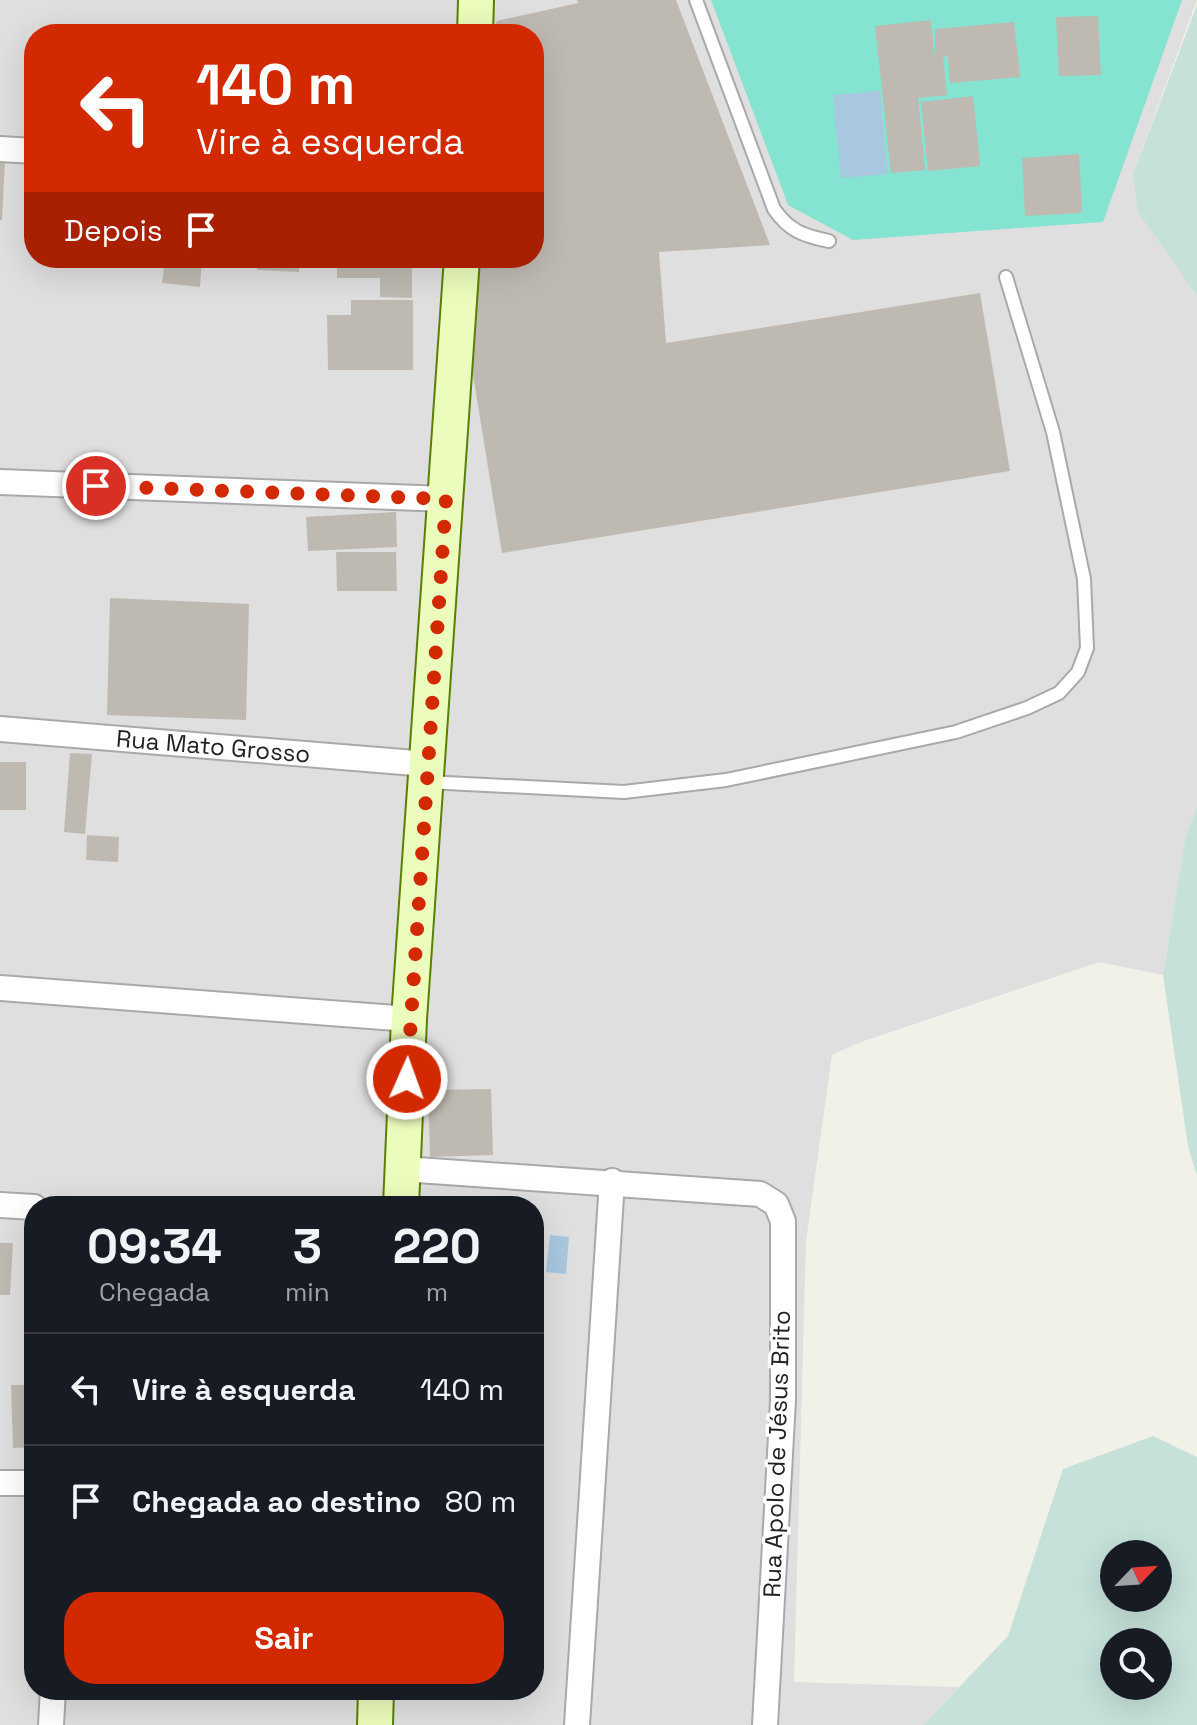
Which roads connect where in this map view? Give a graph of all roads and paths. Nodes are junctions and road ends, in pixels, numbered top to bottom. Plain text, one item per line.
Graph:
1 (476, 0) edge
2 (696, 0) edge
3 (475, 24) edge
4 (0, 149) edge
5 (24, 150) edge
6 (829, 241) dead end
7 (461, 268) edge
8 (1006, 277) dead end
9 (0, 482) edge
10 (446, 499) junction
11 (0, 729) edge
12 (427, 773) junction
13 (0, 988) edge
14 (409, 1019) junction
15 (403, 1169) junction
16 (612, 1181) junction
17 (402, 1196) edge
18 (0, 1205) edge
19 (24, 1206) edge
20 (0, 1483) edge
21 (24, 1483) edge
22 (52, 1700) edge
23 (376, 1700) edge
24 (51, 1725) edge
25 (375, 1725) edge
26 (577, 1725) edge
27 (765, 1725) edge

1 - 3 street
2 - 6 lane
4 - 5 street
7 - 10 street
8 - 12 lane
9 - 10 street
10 - 12 street
11 - 12 street, Rua Mato Grosso
12 - 14 street
13 - 14 street
14 - 15 street
15 - 16 street
15 - 17 street
16 - 26 street
16 - 27 street, Rua Apolo de Jésus Brito
18 - 19 street
20 - 21 street
22 - 24 street
23 - 25 street

